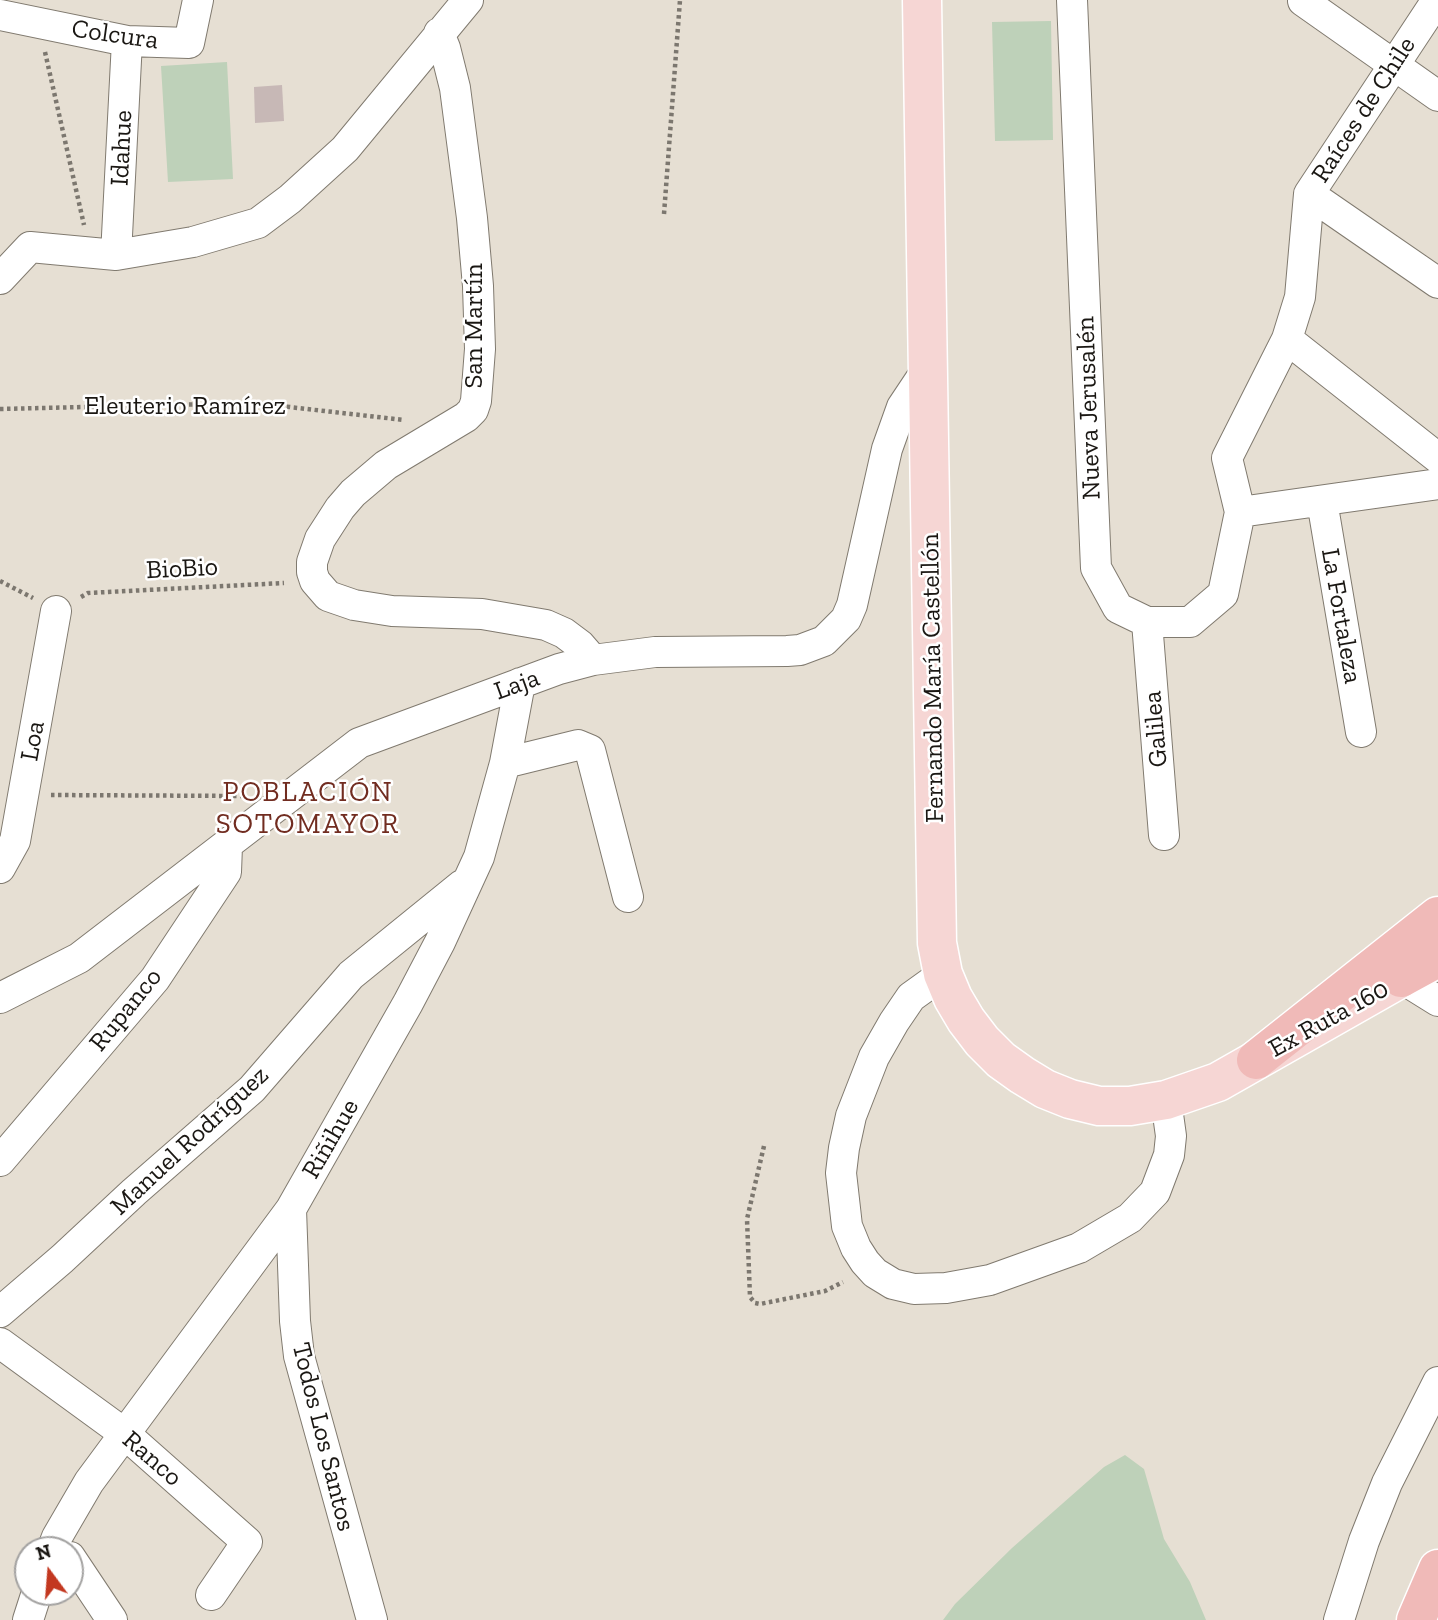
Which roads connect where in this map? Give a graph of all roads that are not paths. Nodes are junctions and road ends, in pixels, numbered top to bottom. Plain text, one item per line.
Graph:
1 (198, 0) edge
2 (468, 0) edge
3 (922, 0) edge
4 (1072, 0) edge
5 (1437, 0) edge
6 (1303, 1) edge
7 (0, 15) edge
8 (439, 33) junction
9 (127, 41) junction
10 (1394, 64) junction
11 (1438, 96) edge
12 (1309, 194) junction
13 (0, 241) edge
14 (30, 247) junction
15 (104, 254) junction
16 (0, 279) edge
17 (1438, 283) edge
18 (1287, 339) junction
19 (928, 368) junction
20 (1438, 458) edge
21 (1438, 484) edge
22 (1322, 500) junction
23 (1240, 512) junction
24 (56, 611) road end
25 (1147, 622) junction
26 (593, 660) junction
27 (520, 683) junction
28 (1361, 732) dead end
29 (505, 763) junction
30 (1164, 835) dead end
31 (226, 846) junction
32 (0, 867) edge
33 (468, 881) junction
34 (628, 897) dead end
35 (1438, 916) edge
36 (1438, 958) edge
37 (1438, 971) edge
38 (943, 974) junction
39 (1401, 978) junction
40 (0, 999) edge
41 (1438, 1001) edge
42 (1256, 1060) junction
43 (1166, 1100) junction
44 (0, 1161) edge
45 (290, 1209) junction
46 (0, 1312) edge
47 (0, 1343) edge
48 (1438, 1382) edge
49 (124, 1434) junction
50 (66, 1536) edge
51 (1438, 1569) edge
52 (84, 1580) edge
53 (211, 1595) dead end
54 (112, 1620) edge
55 (372, 1620) edge
56 (1339, 1620) edge
57 (1416, 1620) edge

1 - 9 street, Colcura
2 - 8 street
3 - 19 main road, Fernando María Castellón
4 - 25 street, Nueva Jerusalén
5 - 10 street, Raíces de Chile
6 - 10 street
7 - 9 street, Colcura
8 - 15 street
8 - 26 street, San Martín
9 - 15 street, Idahue
10 - 11 street
10 - 12 street, Raíces de Chile
12 - 17 street
12 - 18 street, Raíces de Chile
13 - 14 street
14 - 15 street
14 - 16 street
18 - 20 street
18 - 23 street, Raíces de Chile
19 - 26 street, Laja
19 - 38 main road, Fernando María Castellón
21 - 22 street
22 - 23 street
22 - 28 street, La Fortaleza
23 - 25 street, Nueva Jerusalén
24 - 32 street, Loa
25 - 30 street, Galilea
26 - 27 street, Laja
27 - 29 street, Riñihue
27 - 31 street, Laja
29 - 33 street, Riñihue
29 - 34 street
31 - 40 street, Laja
31 - 44 street, Rupanco
33 - 45 street, Riñihue
33 - 46 street, Manuel Rodríguez
35 - 42 highway
36 - 39 highway
37 - 39 highway
38 - 43 main road, Fernando María Castellón
38 - 43 street
39 - 41 street
39 - 42 main road, Ex Ruta 160
42 - 43 main road, Fernando María Castellón
45 - 49 street, Riñihue
45 - 55 street, Todos Los Santos
47 - 49 street, Ranco
48 - 56 street
49 - 50 street, Riñihue
49 - 53 street, Ranco
51 - 57 highway
52 - 54 street

